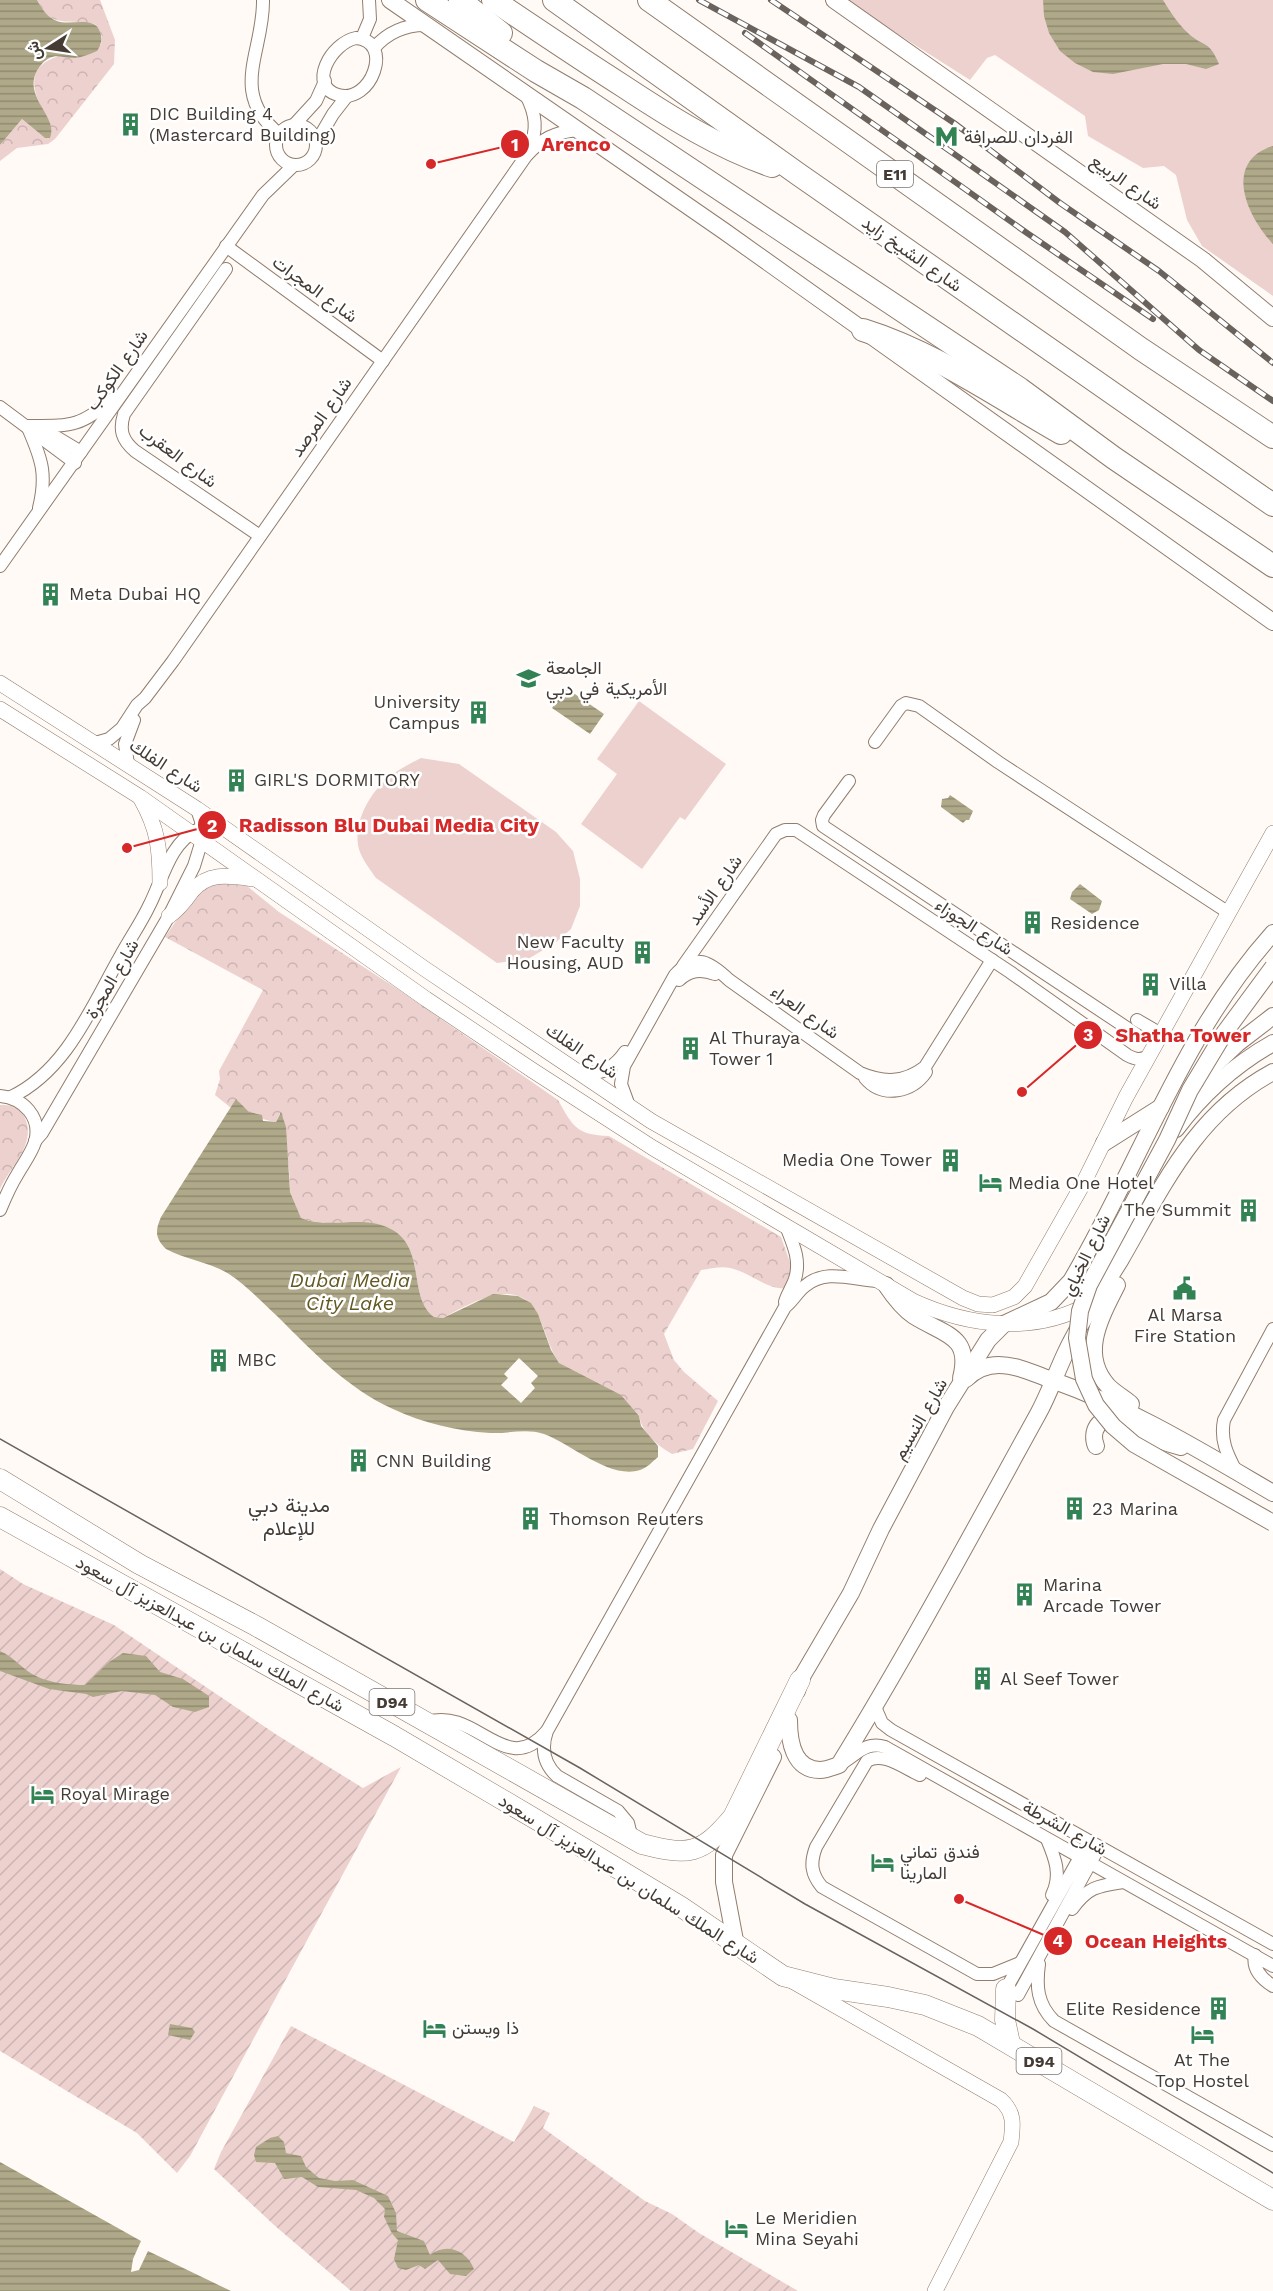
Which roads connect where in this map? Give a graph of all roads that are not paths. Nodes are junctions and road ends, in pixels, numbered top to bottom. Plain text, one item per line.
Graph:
1 (263, 0) edge
2 (369, 0) edge
3 (390, 0) edge
4 (427, 0) edge
5 (460, 0) edge
6 (493, 0) edge
7 (554, 0) edge
8 (649, 0) edge
9 (834, 0) edge
10 (425, 25) junction
11 (362, 38) junction
12 (374, 48) junction
13 (325, 81) junction
14 (526, 94) junction
15 (347, 96) junction
16 (583, 98) junction
17 (294, 125) junction
18 (578, 130) junction
19 (279, 134) junction
20 (316, 143) junction
21 (279, 156) junction
22 (526, 156) junction
23 (293, 166) junction
24 (798, 174) junction
25 (263, 195) junction
26 (226, 246) junction
27 (226, 269) dead end
28 (1273, 318) edge
29 (863, 330) junction
30 (382, 361) junction
31 (126, 389) junction
32 (0, 407) edge
33 (27, 426) junction
34 (1273, 436) edge
35 (78, 458) junction
36 (1114, 458) junction
37 (1273, 505) edge
38 (38, 516) junction
39 (260, 536) junction
40 (0, 566) edge
41 (1273, 566) edge
42 (1271, 621) edge
43 (0, 683) edge
44 (145, 698) junction
45 (0, 709) edge
46 (875, 742) dead end
47 (94, 743) junction
48 (128, 764) junction
49 (849, 781) dead end
50 (140, 796) junction
51 (197, 809) junction
52 (221, 826) junction
53 (198, 833) junction
54 (1273, 833) edge
55 (776, 834) joint
56 (257, 880) junction
57 (160, 883) junction
58 (1229, 913) junction
59 (169, 916) junction
60 (978, 930) junction
61 (1273, 933) edge
62 (960, 939) junction
63 (978, 951) junction
64 (992, 960) junction
65 (683, 966) junction
66 (1273, 967) edge
67 (729, 980) junction
68 (665, 994) junction
69 (1273, 1016) edge
70 (1137, 1020) dead end
71 (1136, 1035) dead end
72 (1161, 1035) junction
73 (635, 1043) junction
74 (1273, 1043) edge
75 (1149, 1056) junction
76 (577, 1071) junction
77 (1273, 1072) edge
78 (6, 1096) edge
79 (629, 1106) junction
80 (1162, 1106) junction
81 (1145, 1140) junction
82 (1167, 1140) junction
83 (35, 1141) junction
84 (1104, 1143) junction
85 (0, 1210) edge
86 (786, 1226) junction
87 (1130, 1242) junction
88 (883, 1283) junction
89 (1097, 1299) junction
90 (785, 1307) junction
91 (1004, 1324) junction
92 (1273, 1329) edge
93 (1008, 1366) junction
94 (1054, 1381) junction
95 (962, 1384) junction
96 (1143, 1418) junction
97 (1096, 1446) dead end
98 (1203, 1452) junction
99 (1016, 1453) junction
100 (1237, 1472) junction
101 (0, 1479) edge
102 (1273, 1493) edge
103 (0, 1494) edge
104 (0, 1517) edge
105 (60, 1517) junction
106 (1273, 1523) edge
107 (800, 1680) junction
108 (874, 1707) junction
109 (789, 1720) junction
110 (428, 1722) junction
111 (547, 1731) junction
112 (839, 1765) junction
113 (942, 1779) junction
114 (1047, 1839) junction
115 (637, 1841) junction
116 (1094, 1844) junction
117 (1085, 1860) junction
118 (1123, 1882) junction
119 (1057, 1925) junction
120 (1038, 1930) junction
121 (1273, 1944) edge
122 (736, 1946) junction
123 (1041, 1954) junction
124 (1255, 1955) junction
125 (1020, 1963) junction
126 (1273, 1966) edge
127 (783, 1976) junction
128 (1273, 1986) edge
129 (1006, 1989) junction
130 (1010, 2043) junction
131 (1273, 2145) edge
132 (1273, 2200) edge
133 (935, 2291) edge

1 - 19 street
2 - 11 street
3 - 10 main road
4 - 16 highway
5 - 16 highway
6 - 24 highway
7 - 24 highway, شارع الشيخ زايد
8 - 34 highway, E11
9 - 28 main road, شارع الربيع
10 - 12 street
10 - 14 main road
11 - 12 street
11 - 13 street
12 - 15 street
13 - 15 street
13 - 17 street
14 - 18 main road
14 - 22 street, شارع المرصد
15 - 20 street
16 - 36 highway
17 - 19 street
17 - 20 street
18 - 22 street, شارع المرصد
18 - 29 main road
19 - 21 street
20 - 23 street
21 - 23 street
21 - 25 street, شارع الكوكب
22 - 30 street, شارع المرصد
23 - 25 street, شارع الكوكب
24 - 37 highway, شارع الشيخ زايد
25 - 26 street, شارع الكوكب
26 - 30 street, شارع المجرات
26 - 31 street, شارع الكوكب
27 - 39 street, شارع العقرب
29 - 36 highway
29 - 42 main road
30 - 39 street, شارع المرصد
31 - 33 street
31 - 35 street, شارع الكوكب
32 - 33 street
33 - 35 street
33 - 38 street
35 - 38 street, شارع الكوكب
36 - 41 highway
38 - 40 street, شارع الكوكب
39 - 44 street, شارع المرصد
43 - 47 street, شارع الفلك
44 - 47 street, شارع المرصد
44 - 48 street, شارع المرصد
45 - 50 street
46 - 58 street
47 - 48 street, شارع الفلك
48 - 51 street, شارع الفلك
49 - 60 street
50 - 53 street
50 - 57 street
51 - 52 street, شارع الفلك
51 - 53 street, شارع المجرة
52 - 53 street
52 - 76 street, شارع الفلك
53 - 56 street
53 - 57 street, شارع المجرة
53 - 59 street, شارع المجرة
54 - 58 street, شارع الفلك
55 - 62 street, شارع الجوزاء
55 - 65 street, شارع الأسد
56 - 59 street
56 - 86 street
57 - 78 street, شارع المجرة
58 - 72 street, شارع الفلك
59 - 83 street, شارع المجرة
60 - 62 street
60 - 63 street
60 - 71 street
61 - 80 main road, شارع النسيم
62 - 63 street, شارع الجوزاء
63 - 64 street, شارع الجوزاء
64 - 67 street, شارع العراء
64 - 75 street, شارع الجوزاء
65 - 67 street, شارع العراء
65 - 68 street
66 - 82 main road, bridge
67 - 68 street, شارع العراء
68 - 73 street
69 - 81 main road
70 - 72 street
72 - 75 street, شارع الفلك
73 - 76 street
73 - 79 street
74 - 82 main road, bridge
75 - 84 street, شارع الفلك
76 - 79 street, شارع الفلك
77 - 87 main road
78 - 83 street
79 - 84 street, شارع الفلك
80 - 81 main road, شارع النسيم
80 - 84 main road
81 - 91 main road, شارع النسيم
82 - 106 main road, شارع الخياي, bridge
83 - 85 street, شارع المجرة
86 - 88 street
86 - 90 street
87 - 89 main road
87 - 96 main road
88 - 90 street
88 - 91 street
88 - 95 main road
89 - 91 street
89 - 94 main road
90 - 111 street
91 - 95 main road, شارع النسيم
92 - 100 street
93 - 94 main road
93 - 95 main road
93 - 99 main road
94 - 96 main road
94 - 99 main road
95 - 107 main road, شارع النسيم
96 - 98 main road
97 - 98 main road
98 - 100 main road
99 - 108 main road
100 - 102 main road
101 - 105 main road, شارع الملك سلمان بن عبدالعزيز آل سعود / D94
103 - 105 main road
104 - 122 main road, شارع الملك سلمان بن عبدالعزيز آل سعود / D94
105 - 110 main road, شارع الملك سلمان بن عبدالعزيز آل سعود / D94
107 - 109 main road, شارع النسيم
107 - 115 main road, شارع الملك سلمان بن عبدالعزيز آل سعود
108 - 112 main road
108 - 116 street, شارع الشرطة
109 - 112 main road
109 - 122 main road, شارع النسيم
110 - 111 street
110 - 115 main road, شارع الملك سلمان بن عبدالعزيز آل سعود / D94
111 - 115 street
112 - 113 street, شارع الشرطة
113 - 114 street, شارع الشرطة
113 - 125 street
114 - 117 street, شارع الشرطة
114 - 120 street
116 - 117 street
116 - 121 street, شارع الشرطة
117 - 118 street, شارع الشرطة
117 - 119 street
117 - 120 street
118 - 119 street
118 - 124 street, شارع الشرطة
119 - 123 street
120 - 125 street
122 - 127 main road, شارع الملك سلمان بن عبدالعزيز آل سعود / D94
123 - 129 street
123 - 131 street
124 - 126 street, شارع الشرطة
124 - 128 street
125 - 129 street
127 - 130 main road, شارع الملك سلمان بن عبدالعزيز آل سعود / D94
127 - 133 street
129 - 130 main road
130 - 132 main road, شارع الملك سلمان بن عبدالعزيز آل سعود / D94

